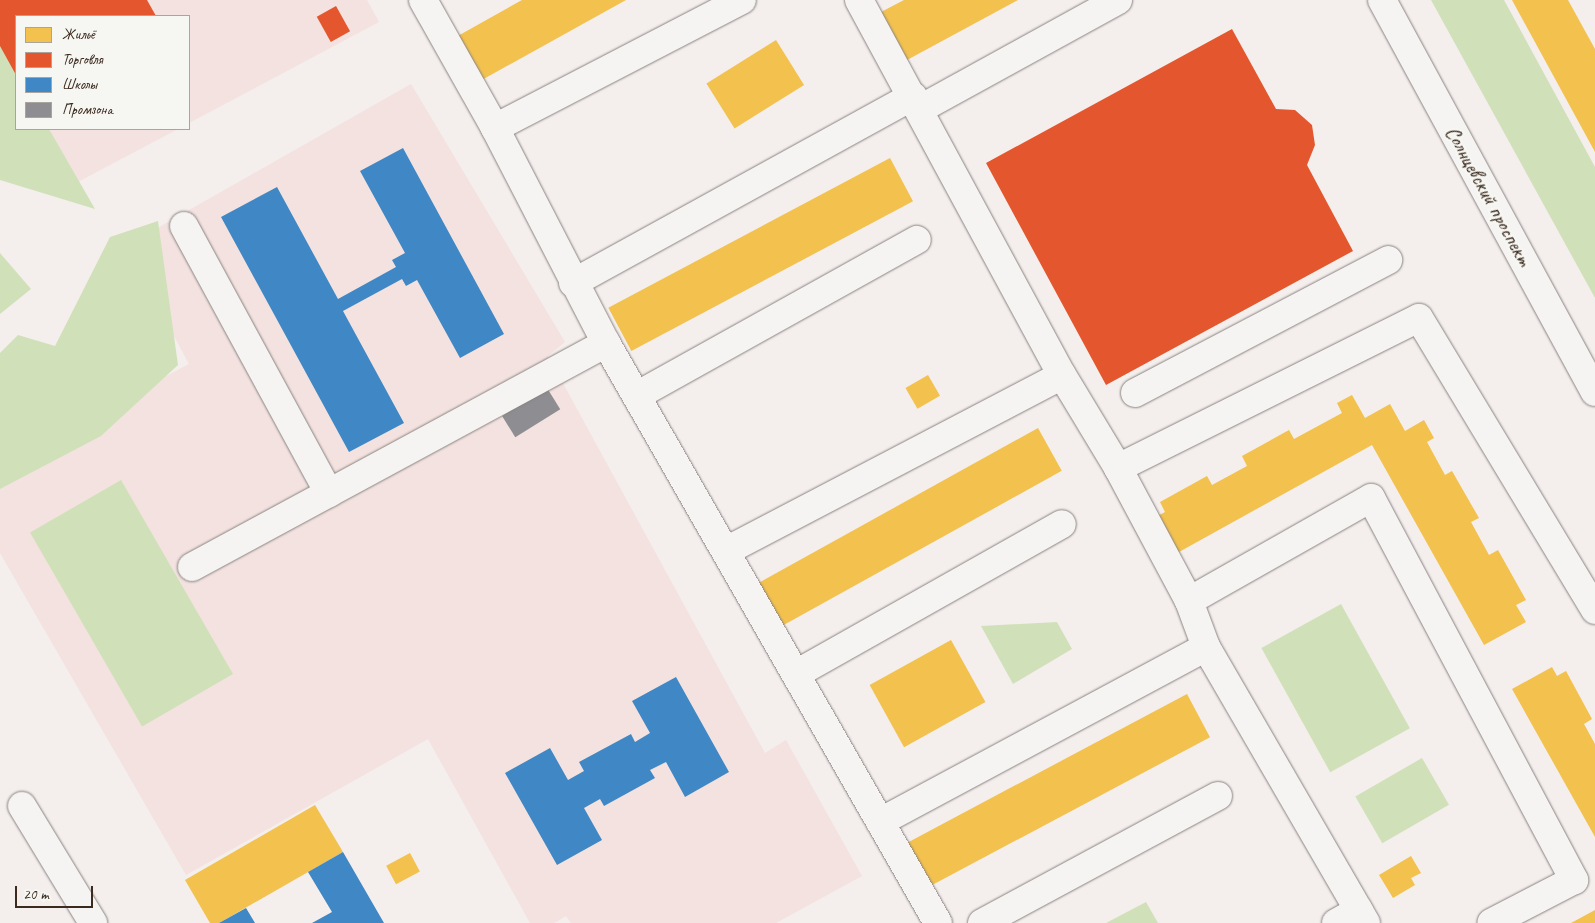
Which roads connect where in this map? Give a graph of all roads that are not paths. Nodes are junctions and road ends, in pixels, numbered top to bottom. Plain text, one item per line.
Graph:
1 (742, 0) edge
2 (859, 0) edge
3 (1118, 0) edge
4 (1382, 0) edge
5 (434, 4) edge
6 (916, 102) junction
7 (495, 128) junction
8 (184, 226) dead end
9 (917, 240) dead end
10 (1388, 260) dead end
11 (573, 283) junction
12 (606, 343) junction
13 (1062, 375) junction
14 (1595, 392) edge
15 (1135, 393) dead end
16 (638, 395) junction
17 (1118, 468) junction
18 (329, 493) junction
19 (1062, 524) dead end
20 (726, 551) junction
21 (192, 567) dead end
22 (1189, 601) junction
23 (1595, 610) edge
24 (1206, 646) junction
25 (796, 674) junction
26 (1218, 796) dead end
27 (22, 806) dead end
28 (880, 822) junction
29 (1363, 917) edge
30 (93, 923) edge
31 (938, 923) edge
32 (982, 923) edge
33 (1336, 923) edge
34 (1491, 923) edge

1 - 7 street
2 - 6 street
3 - 6 street
4 - 14 street, Солнцевский проспект
5 - 7 street
6 - 11 street
6 - 13 street
7 - 11 street
8 - 18 street
9 - 16 street
10 - 15 street
11 - 12 street
12 - 16 street
12 - 18 street
13 - 17 street
13 - 20 street
16 - 20 street
17 - 22 street
17 - 23 street
18 - 21 street
19 - 25 street
20 - 25 street
22 - 24 street
22 - 34 street
24 - 28 street
24 - 29 street
25 - 28 street
26 - 32 street
27 - 30 street
28 - 31 street
29 - 33 street

